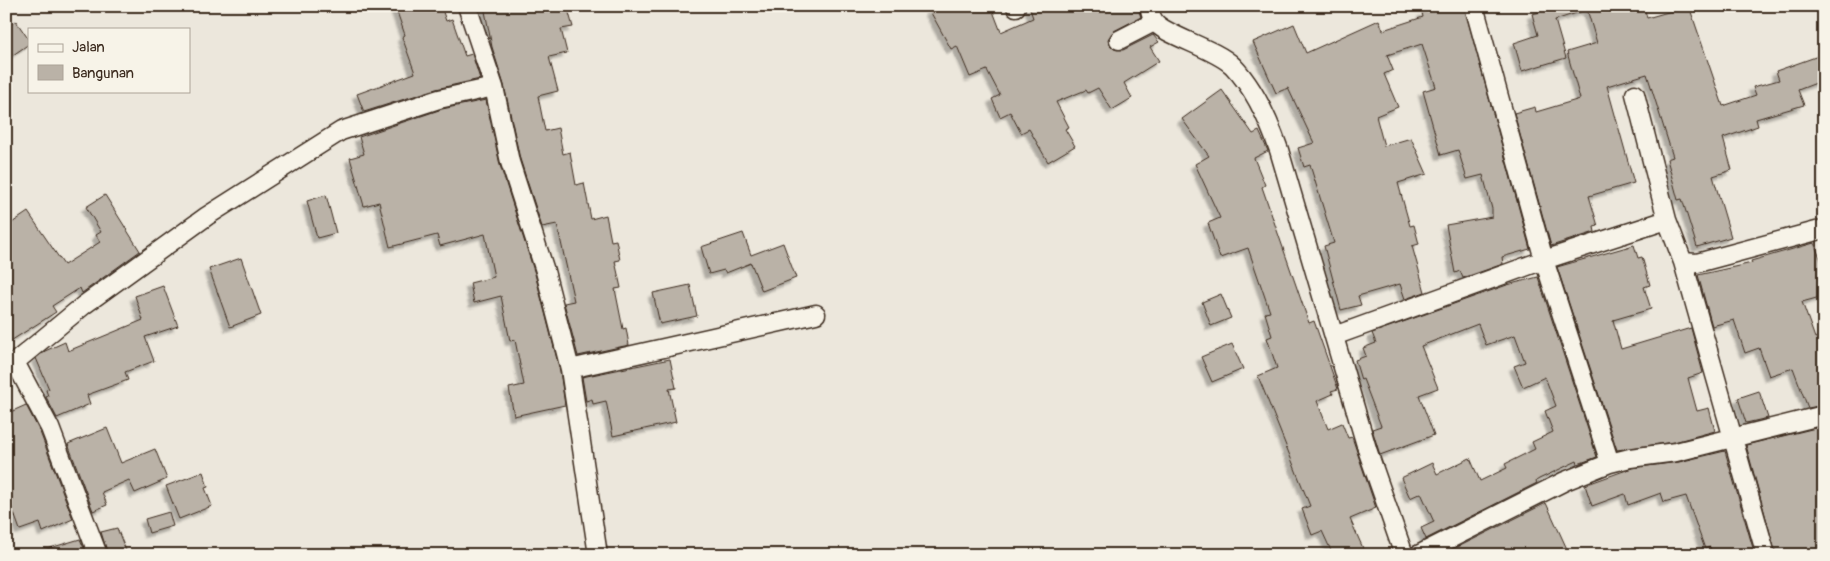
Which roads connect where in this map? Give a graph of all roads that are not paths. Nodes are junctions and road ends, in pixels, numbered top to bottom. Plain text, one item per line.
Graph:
1 (467, 6) edge
2 (1474, 6) edge
3 (1151, 14) edge
4 (1119, 40) dead end
5 (494, 87) junction
6 (1636, 94) dead end
7 (1666, 220) junction
8 (1824, 229) edge
9 (1544, 260) junction
10 (1683, 262) junction
11 (816, 314) dead end
12 (1334, 336) junction
13 (11, 363) edge
14 (570, 369) junction
15 (1824, 415) edge
16 (1732, 436) junction
17 (1610, 463) junction
18 (98, 555) edge
19 (598, 555) edge
20 (1404, 555) edge
21 (1418, 555) edge
22 (1766, 555) edge

1 - 5 street
2 - 9 street
3 - 4 street
3 - 12 street
5 - 13 street
5 - 14 street
6 - 7 street
7 - 9 street
7 - 10 street
8 - 10 street
9 - 12 street
9 - 17 street
10 - 16 street
11 - 14 street
12 - 20 street
13 - 18 street
14 - 19 street
15 - 16 street
16 - 17 street
16 - 22 street
17 - 21 street

